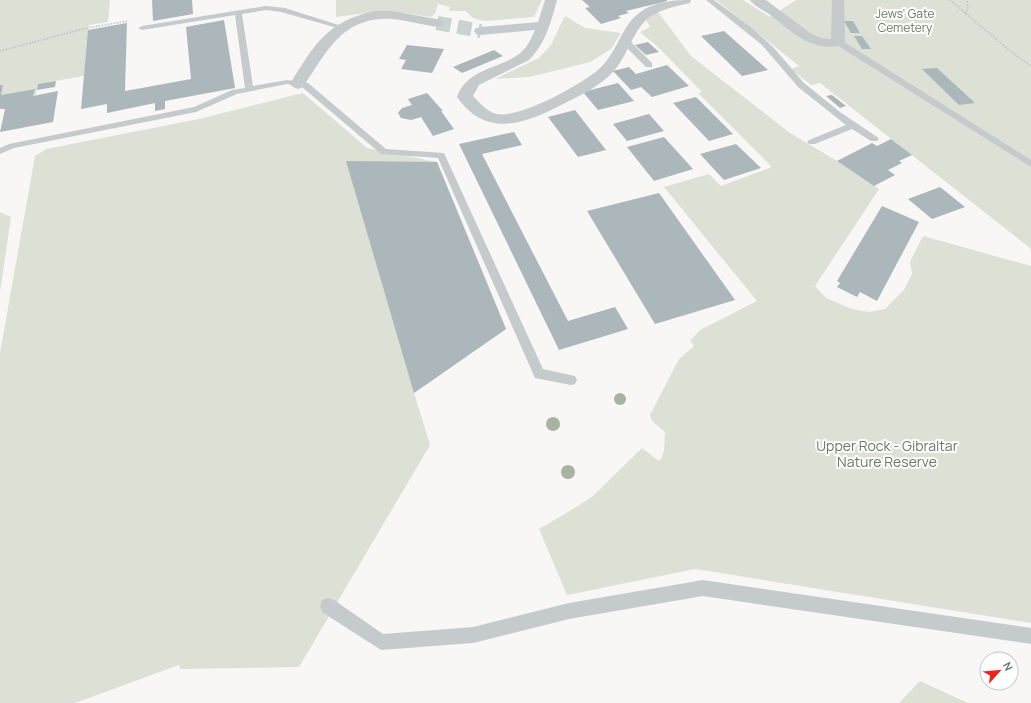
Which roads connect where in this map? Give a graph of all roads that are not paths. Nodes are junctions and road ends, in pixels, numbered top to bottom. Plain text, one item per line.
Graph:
1 (551, 0) edge
2 (685, 0) edge
3 (710, 0) edge
4 (756, 0) edge
5 (838, 0) edge
6 (238, 12) junction
7 (437, 23) tunnel mouth
8 (543, 24) junction
9 (341, 27) junction
10 (142, 28) dead end
11 (481, 31) tunnel mouth
12 (626, 42) junction
13 (838, 42) junction
14 (649, 64) dead end
15 (298, 84) junction
16 (249, 86) dead end
17 (852, 125) junction
18 (874, 139) dead end
19 (812, 142) dead end
20 (0, 151) edge
21 (1031, 164) edge
22 (572, 380) dead end
23 (328, 606) dead end
24 (1031, 636) edge

1 - 8 street
2 - 12 street
3 - 17 lane
4 - 13 street
5 - 13 street
6 - 9 lane
6 - 10 lane
6 - 16 lane
7 - 9 street
8 - 11 street
8 - 12 street
9 - 15 street
12 - 14 lane
13 - 21 lane
15 - 20 lane
15 - 22 lane
17 - 18 lane
17 - 19 lane
23 - 24 lane

